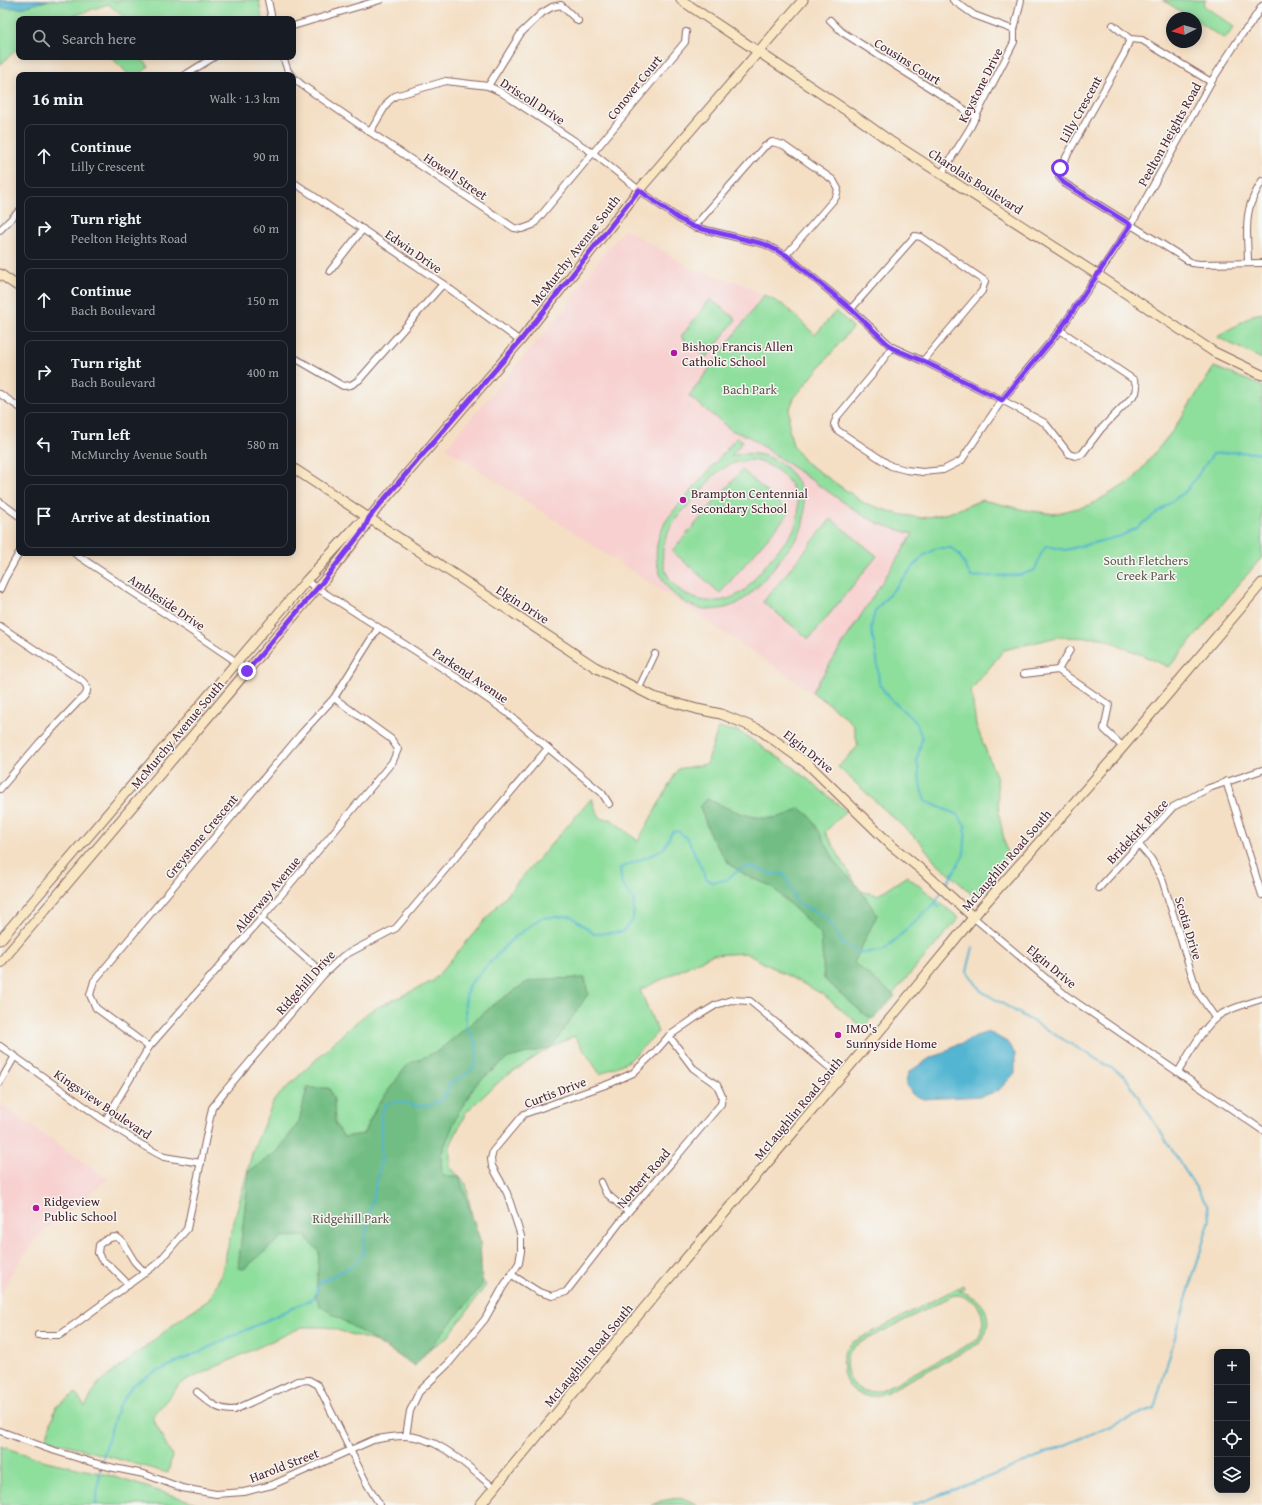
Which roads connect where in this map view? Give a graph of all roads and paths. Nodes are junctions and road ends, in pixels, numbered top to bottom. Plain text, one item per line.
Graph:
1 (268, 0) edge
2 (380, 0) edge
3 (681, 0) edge
4 (803, 0) edge
5 (953, 0) edge
6 (1021, 0) edge
7 (1262, 6) edge
8 (271, 16) edge
9 (830, 20) dead end
10 (578, 21) dead end
11 (296, 25) edge
12 (1113, 25) dead end
13 (1014, 30) junction
14 (686, 32) dead end
15 (1130, 39) junction
16 (757, 52) junction
17 (209, 60) edge
18 (284, 60) edge
19 (190, 72) edge
20 (288, 72) edge
21 (296, 80) edge
22 (1211, 82) junction
23 (488, 86) junction
24 (976, 117) junction
25 (370, 132) junction
26 (593, 153) junction
27 (942, 174) junction
28 (1262, 181) edge
29 (296, 184) edge
30 (639, 190) junction
31 (16, 214) edge
32 (1131, 225) junction
33 (694, 227) junction
34 (362, 229) junction
35 (0, 230) edge
36 (786, 255) junction
37 (1248, 263) junction
38 (1262, 263) edge
39 (330, 271) dead end
40 (0, 274) edge
41 (1098, 275) junction
42 (443, 284) junction
43 (16, 286) edge
44 (851, 309) junction
45 (1060, 330) junction
46 (520, 341) junction
47 (892, 348) junction
48 (296, 359) edge
49 (923, 361) junction
50 (1262, 375) edge
51 (0, 394) edge
52 (1002, 400) junction
53 (16, 405) edge
54 (296, 470) edge
55 (0, 502) edge
56 (16, 514) edge
57 (369, 518) junction
58 (17, 556) edge
59 (78, 556) edge
60 (306, 581) junction
61 (1262, 583) edge
62 (318, 588) junction
63 (0, 589) edge
64 (0, 626) edge
65 (378, 628) junction
66 (1070, 650) dead end
67 (655, 654) dead end
68 (237, 662) junction
69 (1058, 670) junction
70 (247, 671) junction
71 (1024, 674) dead end
72 (638, 690) junction
73 (334, 698) junction
74 (1123, 747) junction
75 (548, 748) junction
76 (1262, 770) edge
77 (1226, 781) junction
78 (0, 789) edge
79 (609, 804) dead end
80 (1139, 845) junction
81 (1099, 888) dead end
82 (1262, 895) edge
83 (973, 917) junction
84 (261, 919) junction
85 (0, 940) edge
86 (0, 963) edge
87 (324, 974) junction
88 (1262, 998) edge
89 (1216, 1019) junction
90 (669, 1036) junction
91 (0, 1046) edge
92 (149, 1046) junction
93 (15, 1056) junction
94 (1178, 1072) junction
95 (841, 1077) junction
96 (0, 1082) edge
97 (105, 1121) junction
98 (1262, 1130) edge
99 (201, 1163) junction
100 (601, 1182) dead end
101 (628, 1212) junction
102 (146, 1274) junction
103 (512, 1276) junction
104 (129, 1285) junction
105 (38, 1335) dead end
106 (197, 1392) dead end
107 (0, 1432) edge
108 (406, 1436) junction
109 (351, 1450) junction
110 (494, 1488) junction
111 (380, 1505) edge
112 (480, 1505) edge

1 - 8 street
2 - 11 street
3 - 16 street, Charolais Boulevard
4 - 16 street, McMurchy Avenue South
5 - 13 street
6 - 13 street, Keystone Drive
7 - 22 street, Peelton Heights Road
9 - 24 street, Cousins Court
10 - 23 street
12 - 15 street
13 - 24 street, Keystone Drive
14 - 26 street, Conover Court
15 - 22 street
15 - 32 street, Lilly Crescent
16 - 27 street, Charolais Boulevard
16 - 30 street, McMurchy Avenue South
17 - 19 street
18 - 20 street, Howell Street
21 - 25 street, Howell Street
22 - 32 street, Peelton Heights Road
23 - 25 street, Driscoll Drive
23 - 26 street, Driscoll Drive
24 - 27 street, Keystone Drive
25 - 26 street, Howell Street
26 - 30 street, Driscoll Drive
27 - 41 street, Charolais Boulevard
28 - 37 street
29 - 34 street, Edwin Drive
30 - 33 street, Driscoll Drive
30 - 46 street, McMurchy Avenue South
31 - 35 street
32 - 37 street
32 - 41 street, Peelton Heights Road
33 - 36 street, Driscoll Drive
33 - 36 street
34 - 39 street
34 - 42 street, Edwin Drive
36 - 44 street, Driscoll Drive
37 - 38 street
40 - 43 street
41 - 45 street, Peelton Heights Road
41 - 50 street, Charolais Boulevard
42 - 46 street, Edwin Drive
42 - 48 street
44 - 47 street, Driscoll Drive
44 - 49 street
45 - 52 street, Peelton Heights Road
45 - 52 street
46 - 57 street, McMurchy Avenue South
47 - 49 street
47 - 52 street, Peelton Heights Road
49 - 52 street
51 - 53 street
54 - 57 street, Elgin Drive
55 - 56 street
57 - 60 street, McMurchy Avenue South
57 - 62 street, McMurchy Avenue South
57 - 72 street, Elgin Drive
58 - 63 street
59 - 68 street, Ambleside Drive
60 - 62 street, Parkend Avenue
60 - 68 street, McMurchy Avenue South
61 - 74 street, McLaughlin Road South
62 - 65 street, Parkend Avenue
62 - 70 street, McMurchy Avenue South
64 - 78 street
65 - 73 street, Greystone Crescent
65 - 75 street, Parkend Avenue
66 - 69 street
67 - 72 street
68 - 70 street, Ambleside Drive
68 - 85 street, McMurchy Avenue South
69 - 71 street
69 - 74 street
70 - 86 street, McMurchy Avenue South
72 - 83 street, Elgin Drive
73 - 84 street, Alderway Avenue
73 - 92 street, Greystone Crescent
74 - 83 street, McLaughlin Road South
75 - 79 street, Parkend Avenue
75 - 87 street, Ridgehill Drive
76 - 77 street, Bridekirk Place
77 - 80 street, Bridekirk Place
77 - 82 street
80 - 81 street, Bridekirk Place
80 - 89 street, Scotia Drive
83 - 94 street, Elgin Drive
83 - 95 street, McLaughlin Road South
84 - 87 street
84 - 92 street, Alderway Avenue
87 - 99 street, Ridgehill Drive
88 - 89 street
89 - 94 street
90 - 95 street, Curtis Drive
90 - 101 street, Norbert Road
90 - 103 street, Curtis Drive
91 - 93 street, Kingsview Boulevard
92 - 97 street, Alderway Avenue
93 - 96 street
93 - 97 street, Kingsview Boulevard
94 - 98 street, Elgin Drive
95 - 110 street, McLaughlin Road South
97 - 99 street, Kingsview Boulevard
99 - 102 street, Ridgehill Drive
100 - 101 street
101 - 103 street, Norbert Road
102 - 104 street, Ridgehill Drive
102 - 104 street
103 - 108 street, Curtis Drive
104 - 105 street, Ridgehill Drive
106 - 109 street
107 - 109 street, Harold Street
108 - 109 street, Harold Street
108 - 110 street, Harold Street
109 - 111 street
110 - 112 street, McLaughlin Road South

